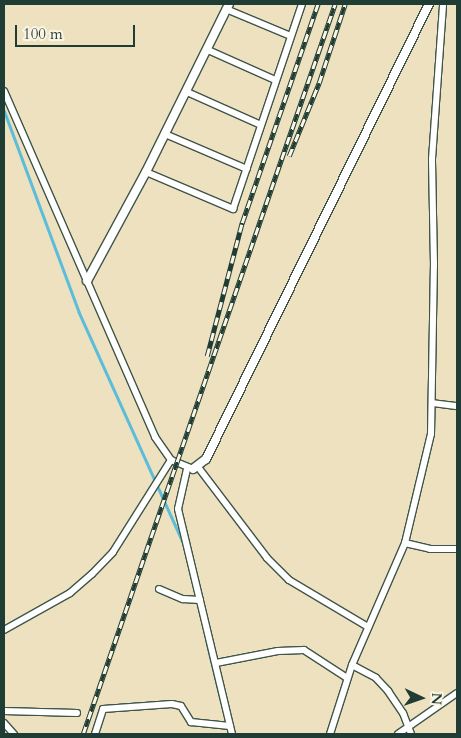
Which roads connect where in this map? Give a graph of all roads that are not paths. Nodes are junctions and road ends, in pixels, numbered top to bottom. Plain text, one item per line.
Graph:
1 (302, 4) edge
2 (429, 4) edge
3 (443, 4) edge
4 (228, 7) edge
5 (291, 36) junction
6 (208, 50) junction
7 (275, 80) junction
8 (4, 91) edge
9 (186, 92) junction
10 (261, 125) junction
11 (165, 134) junction
12 (247, 169) junction
13 (146, 172) junction
14 (87, 280) junction
15 (432, 403) junction
16 (457, 406) edge
17 (171, 460) junction
18 (193, 468) junction
19 (405, 543) junction
20 (457, 549) edge
21 (159, 589) dead end
22 (200, 600) junction
23 (368, 627) junction
24 (4, 630) edge
25 (216, 663) junction
26 (352, 665) junction
27 (347, 678) junction
28 (457, 693) edge
29 (4, 711) edge
30 (77, 713) dead end
31 (4, 723) edge
32 (230, 726) junction
33 (410, 732) edge
34 (14, 734) edge
35 (95, 734) edge
36 (232, 734) edge
37 (330, 734) edge
38 (398, 734) edge

1 - 5 street
2 - 18 street
3 - 15 street
4 - 5 street
4 - 6 street
5 - 7 street
6 - 7 street
6 - 9 street
7 - 10 street
8 - 14 street
9 - 10 street
9 - 11 street
10 - 12 street
11 - 12 street
11 - 13 street
12 - 13 street
13 - 14 street
14 - 17 street
15 - 16 street
15 - 19 street
17 - 18 street
17 - 24 street
18 - 22 street
18 - 23 street
19 - 20 street
19 - 23 street
21 - 22 street
22 - 25 street
23 - 26 street
25 - 27 street
25 - 32 street
26 - 27 street
26 - 33 street
27 - 37 street
28 - 33 street
29 - 30 street
31 - 34 street
32 - 35 street
32 - 36 street
33 - 38 street

